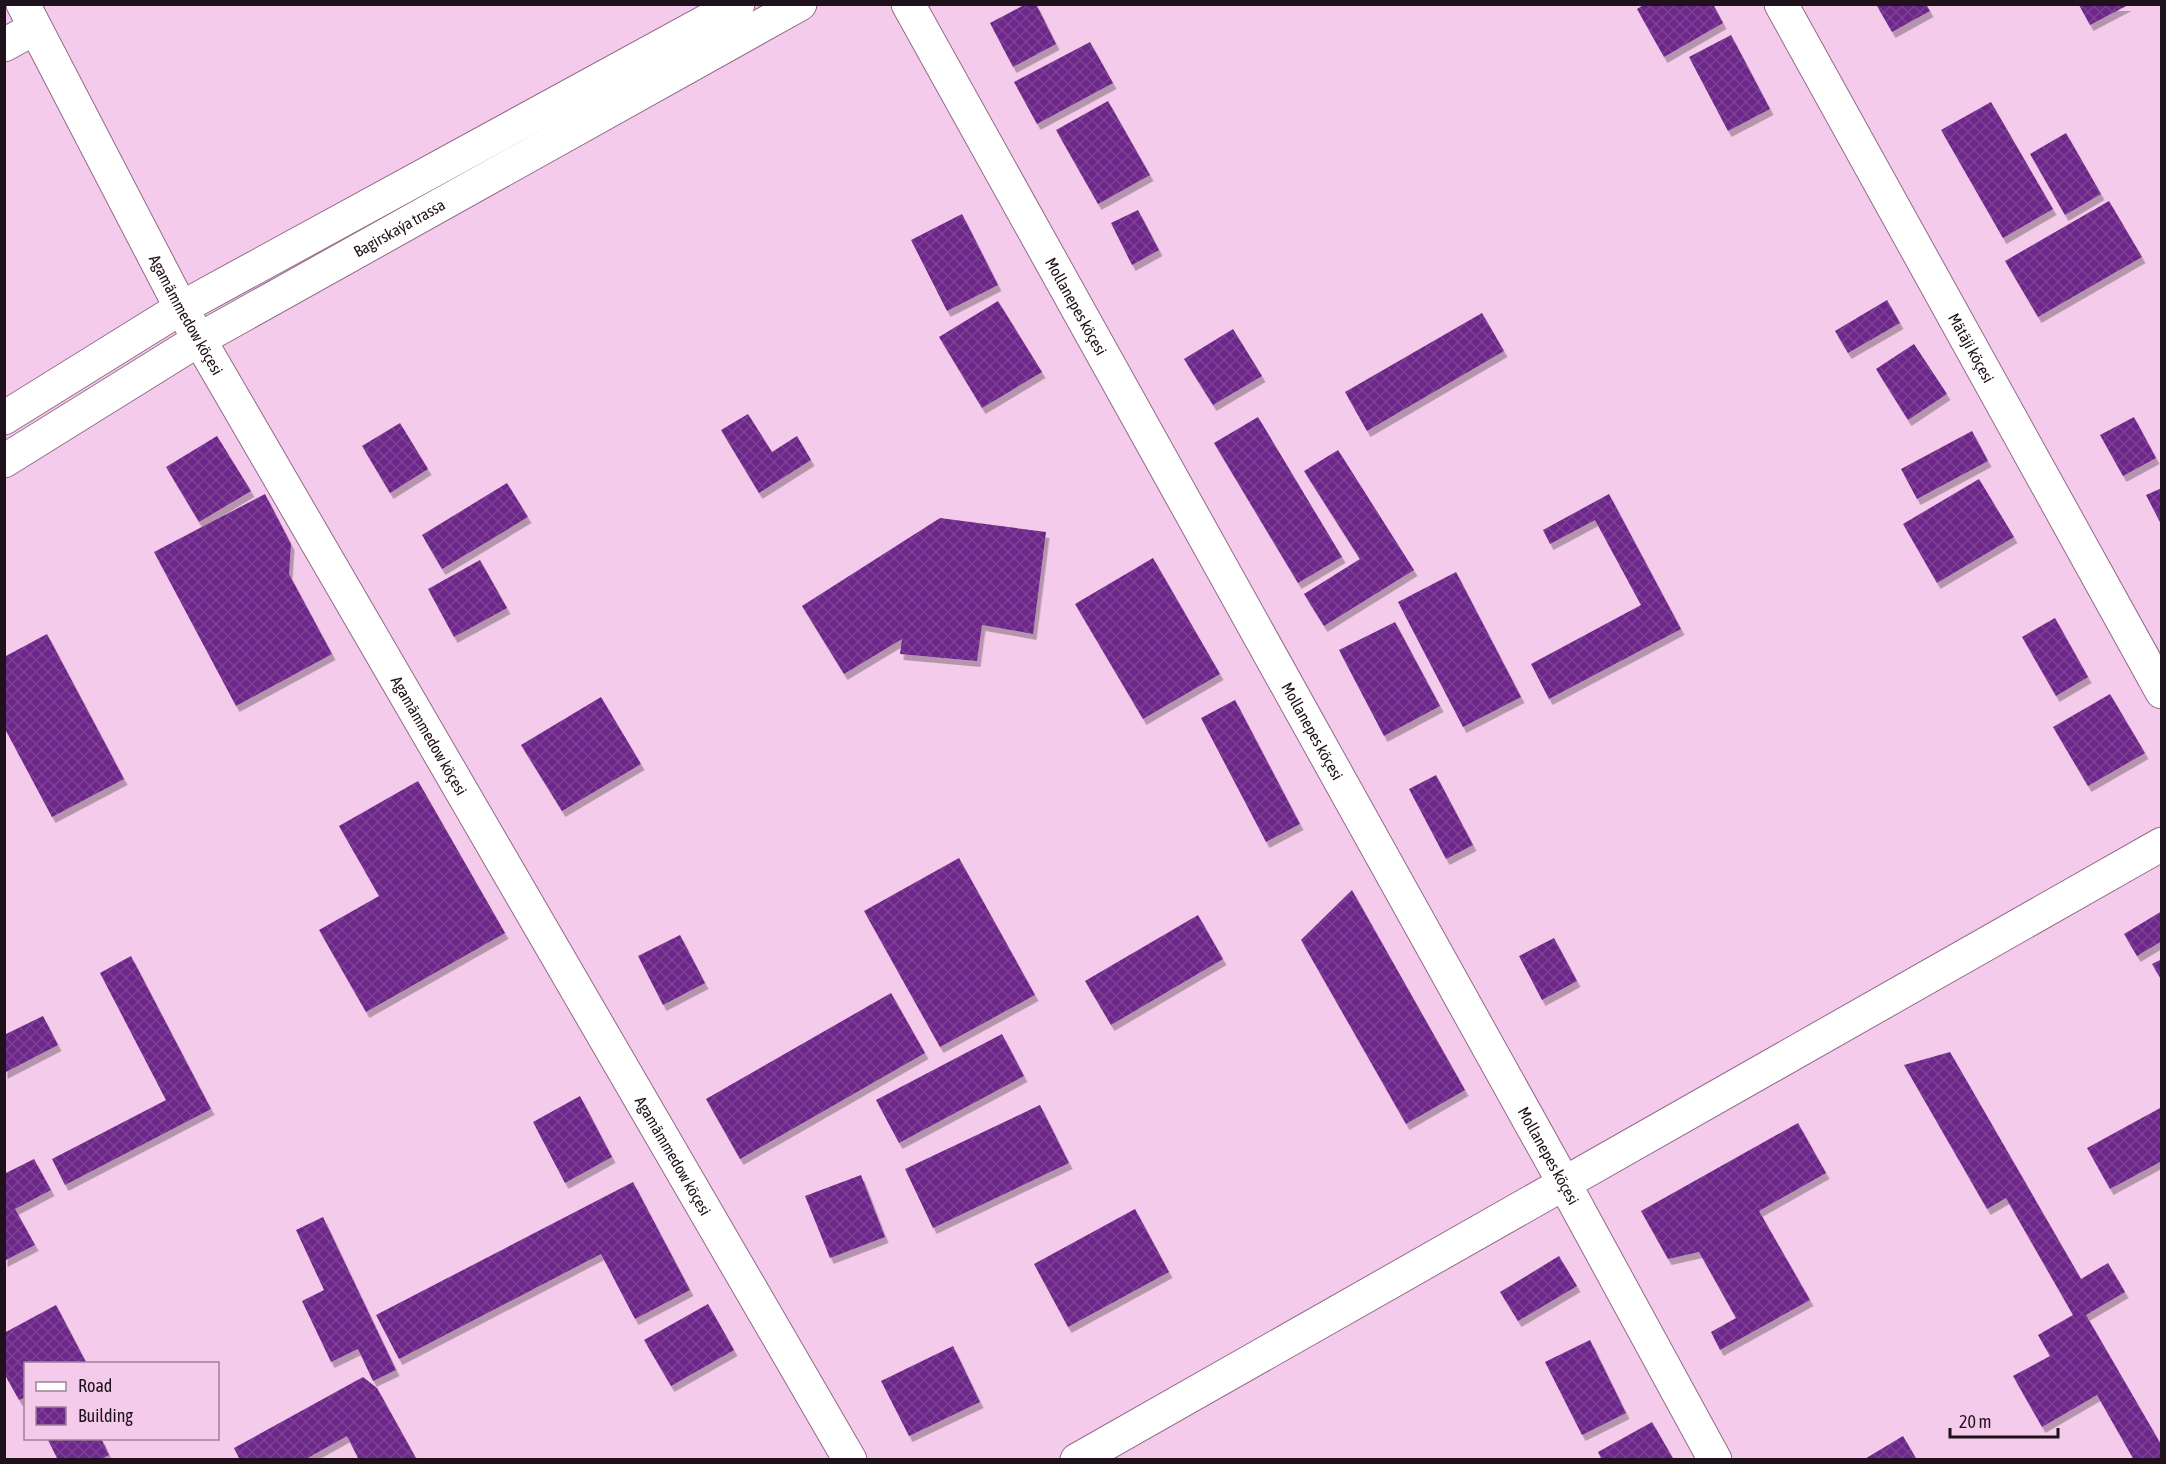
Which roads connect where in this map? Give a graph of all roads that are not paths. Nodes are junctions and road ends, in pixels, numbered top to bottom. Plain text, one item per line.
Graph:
1 (738, 4) edge
2 (800, 4) edge
3 (908, 4) edge
4 (1781, 4) edge
5 (29, 16) edge
6 (4, 45) edge
7 (181, 308) junction
8 (200, 339) junction
9 (4, 418) edge
10 (4, 461) edge
11 (2162, 692) edge
12 (2162, 844) edge
13 (1564, 1183) junction
14 (850, 1460) edge
15 (1077, 1460) edge
16 (1715, 1460) edge

1 - 7 street, Bagirskaýa trassa
2 - 8 street, Bagirskaýa trassa
3 - 13 street, Mollanepes köçesi
4 - 11 street, Mätäji köçesi
5 - 6 street
5 - 7 street, Agamämmedow köçesi
7 - 8 street, Agamämmedow köçesi
7 - 9 street, Bagirskaýa trassa
8 - 10 street, Bagirskaýa trassa
8 - 14 street, Agamämmedow köçesi
12 - 13 street
13 - 15 street
13 - 16 street, Mollanepes köçesi

